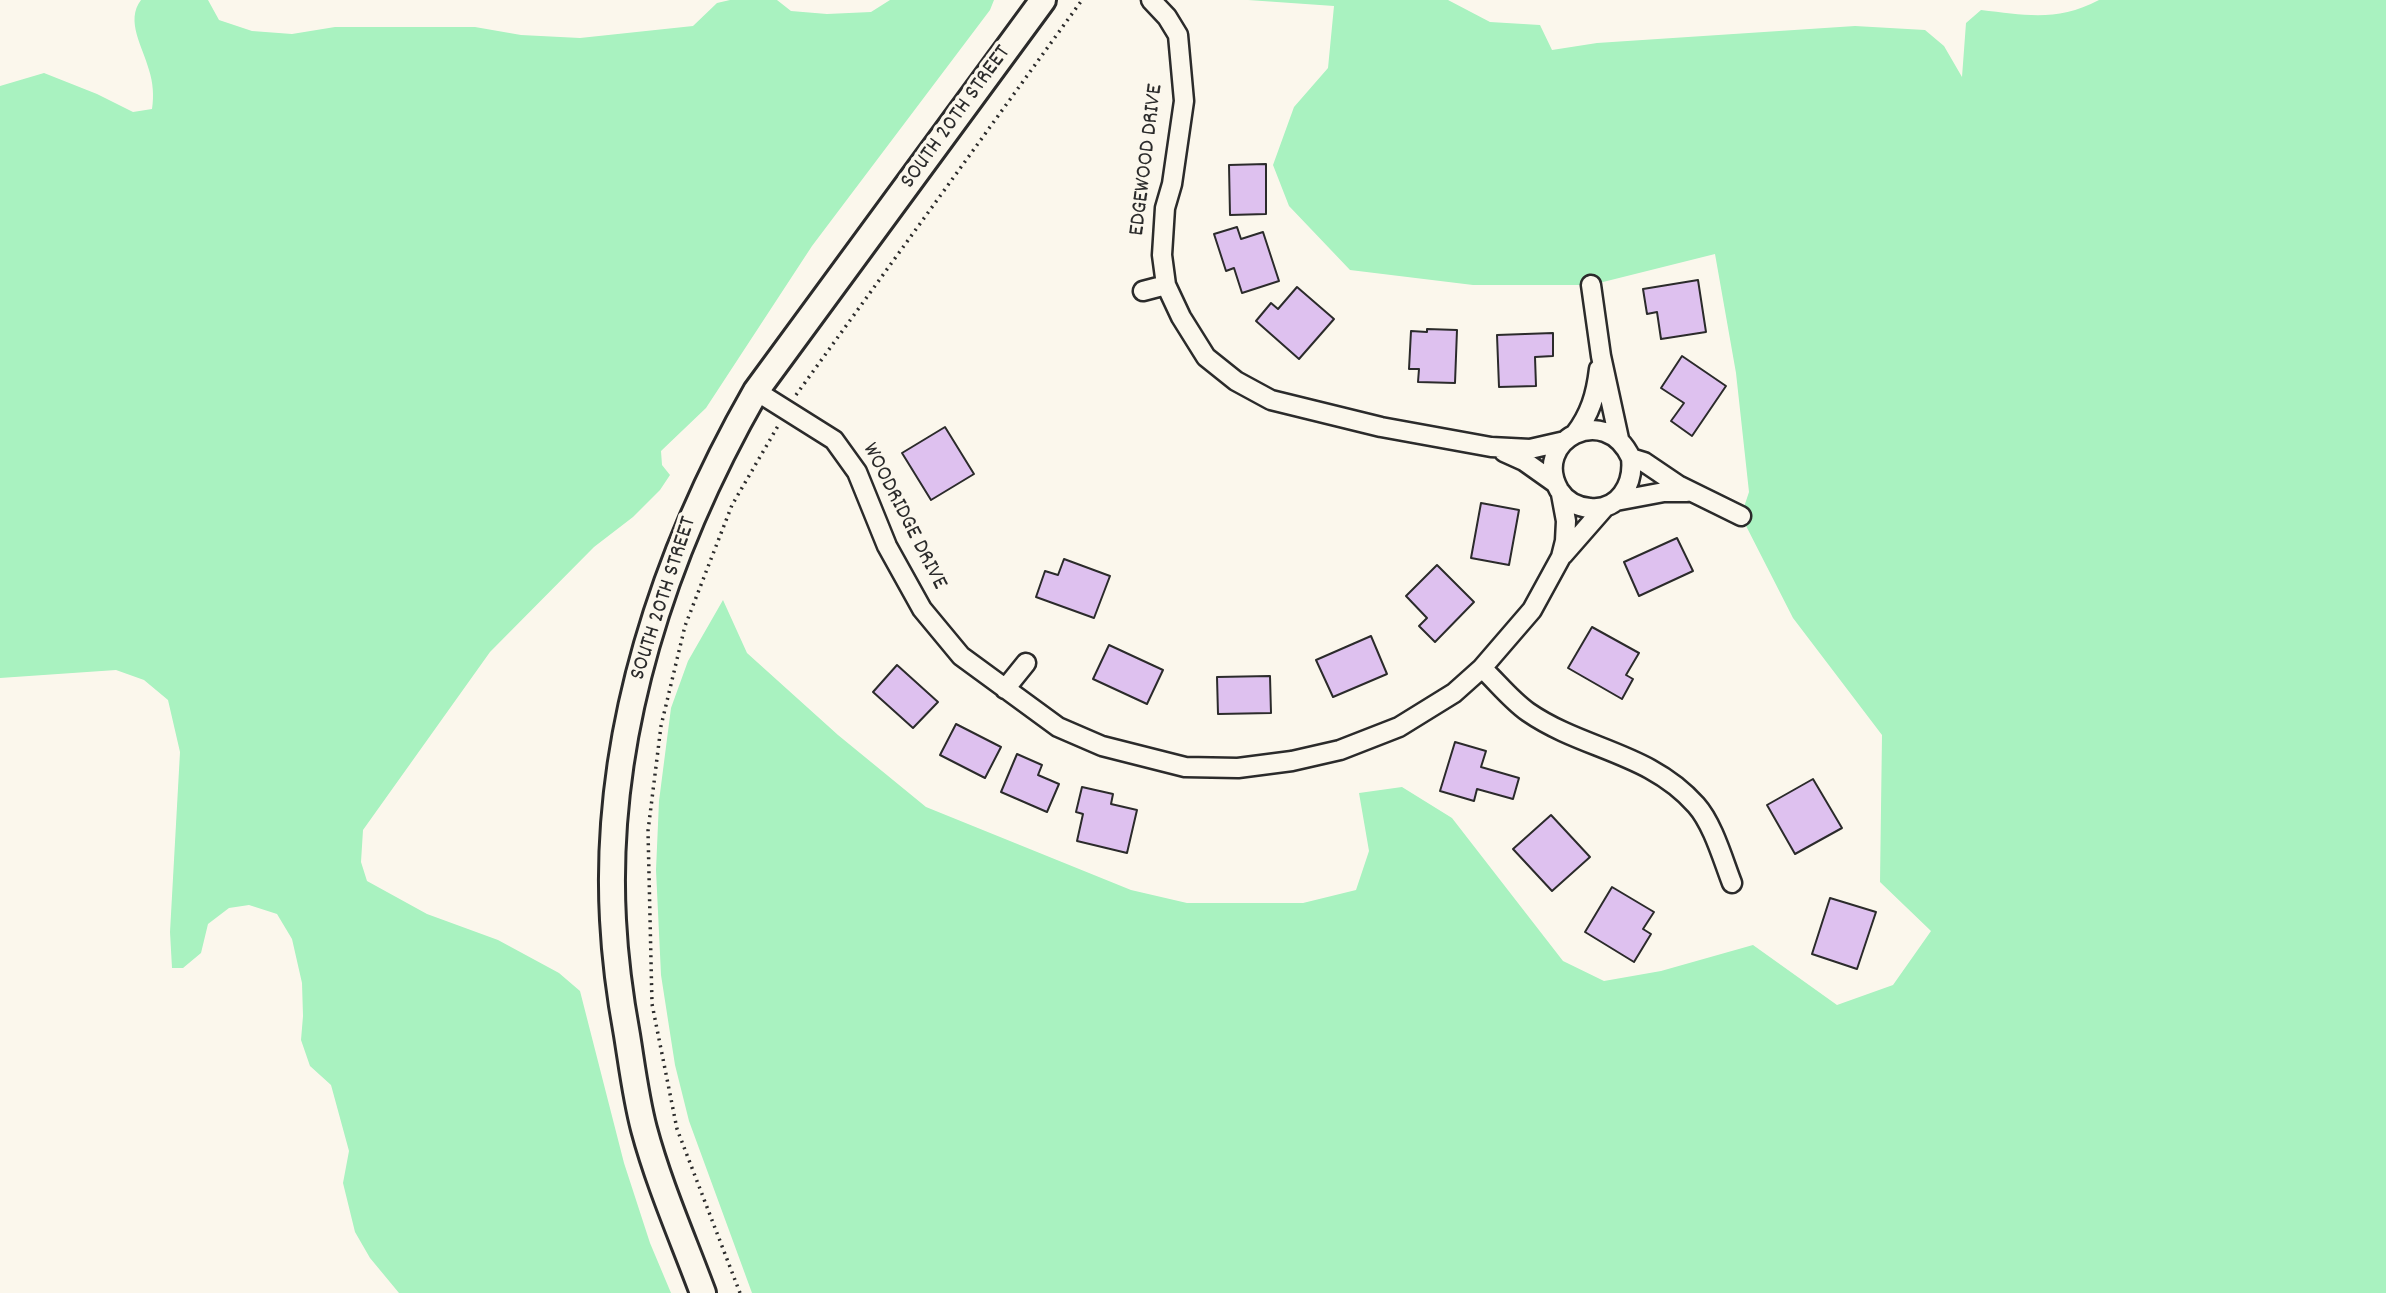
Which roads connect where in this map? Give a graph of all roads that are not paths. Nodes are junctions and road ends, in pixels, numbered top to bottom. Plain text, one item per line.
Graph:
1 (1044, 0) edge
2 (1151, 0) edge
3 (1167, 285) junction
4 (1591, 285) dead end
5 (1143, 291) dead end
6 (1601, 356) junction
7 (757, 391) junction
8 (1570, 437) junction
9 (1619, 439) junction
10 (1491, 447) junction
11 (1631, 458) junction
12 (1558, 488) junction
13 (1694, 492) junction
14 (1610, 504) junction
15 (1741, 516) dead end
16 (1560, 557) junction
17 (1026, 663) dead end
18 (1482, 667) junction
19 (1005, 689) junction
20 (1732, 883) dead end
21 (703, 1293) edge

1 - 7 main road, SOUTH 20TH STREET
2 - 3 street, EDGEWOOD DRIVE
3 - 5 street
3 - 10 street, EDGEWOOD DRIVE
4 - 6 street
6 - 8 street
6 - 9 street
7 - 19 street, WOODRIDGE DRIVE
7 - 21 main road, SOUTH 20TH STREET
8 - 9 street
8 - 10 street
8 - 12 street
9 - 11 street
10 - 12 street
11 - 13 street
11 - 14 street
12 - 14 street
12 - 16 street, WOODRIDGE DRIVE
13 - 14 street
13 - 15 street
14 - 16 street, WOODRIDGE DRIVE
16 - 18 street, WOODRIDGE DRIVE
17 - 19 street
18 - 19 street, WOODRIDGE DRIVE
18 - 20 street

